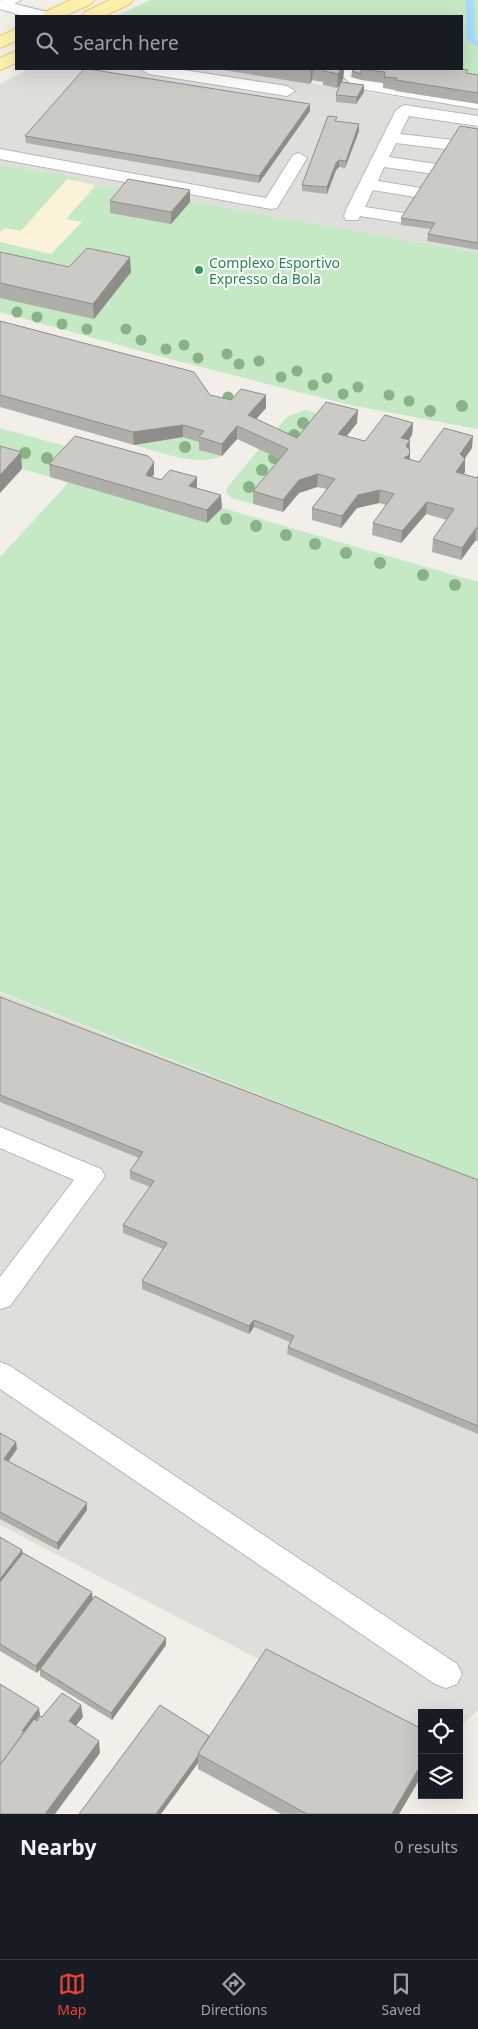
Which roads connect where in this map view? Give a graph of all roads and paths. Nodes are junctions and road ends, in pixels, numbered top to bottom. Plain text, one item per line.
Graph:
1 (85, 0) edge
2 (124, 0) edge
3 (6, 3) edge
4 (38, 15) edge
5 (54, 15) edge
6 (92, 15) edge
7 (15, 35) edge
8 (0, 43) edge
9 (15, 57) edge
10 (0, 65) edge
11 (155, 70) edge
12 (345, 70) edge
13 (287, 91) dead end
14 (478, 104) edge
15 (478, 121) edge
16 (385, 149) junction
17 (0, 154) edge
18 (299, 158) dead end
19 (359, 202) junction
20 (0, 1137) edge
21 (0, 1298) edge
22 (0, 1374) edge
23 (446, 1674) dead end

1 - 5 main road
2 - 6 main road
3 - 4 street
7 - 8 main road
9 - 10 main road
11 - 13 lane
12 - 14 street
15 - 16 lane
16 - 16 lane
16 - 19 lane
17 - 18 lane
19 - 19 lane
20 - 21 lane
22 - 23 lane

